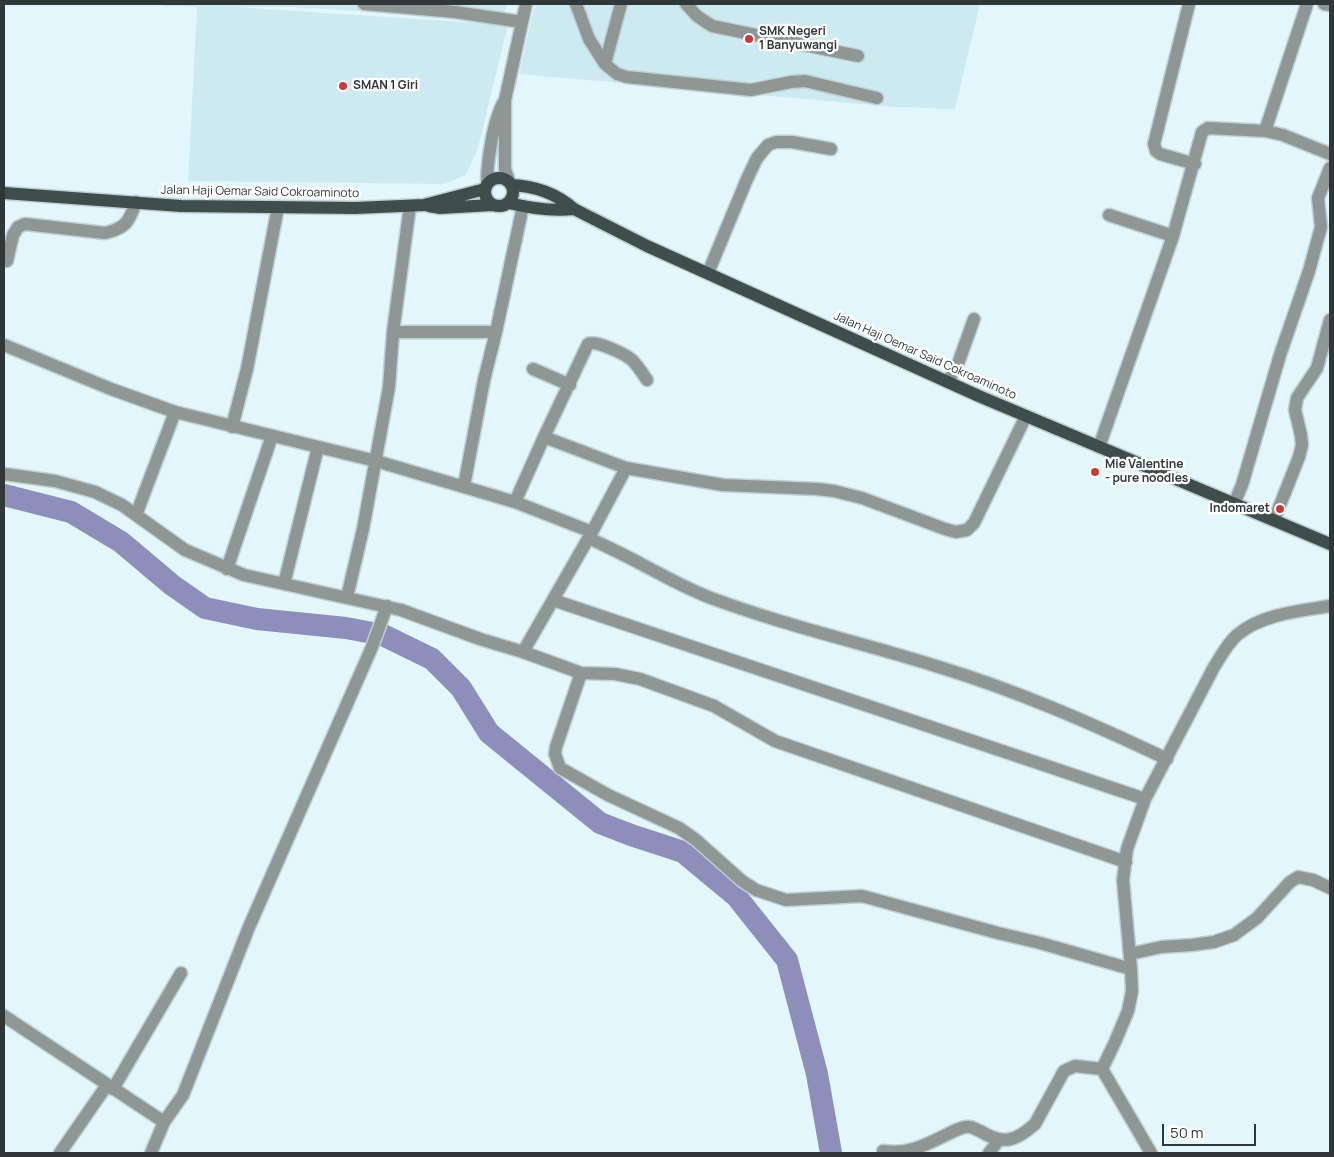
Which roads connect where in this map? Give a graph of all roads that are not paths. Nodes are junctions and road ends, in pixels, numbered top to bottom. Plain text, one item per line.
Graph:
1 (364, 4) edge
2 (526, 4) edge
3 (576, 4) edge
4 (621, 4) edge
5 (686, 4) edge
6 (1189, 4) edge
7 (1307, 4) edge
8 (1324, 4) edge
9 (1330, 5) edge
10 (522, 22) junction
11 (858, 56) dead end
12 (605, 64) junction
13 (876, 98) dead end
14 (505, 100) junction
15 (1266, 131) junction
16 (831, 149) dead end
17 (1330, 154) edge
18 (1195, 164) junction
19 (1330, 168) edge
20 (510, 183) junction
21 (486, 187) junction
22 (4, 193) edge
23 (136, 202) junction
24 (509, 202) junction
25 (424, 205) junction
26 (492, 205) junction
27 (410, 206) junction
28 (523, 206) junction
29 (278, 207) junction
30 (574, 209) junction
31 (1109, 215) dead end
32 (1174, 236) junction
33 (7, 261) dead end
34 (708, 273) junction
35 (974, 318) dead end
36 (1330, 320) edge
37 (393, 332) junction
38 (496, 332) junction
39 (4, 345) edge
40 (533, 369) dead end
41 (647, 380) dead end
42 (948, 382) junction
43 (570, 385) junction
44 (175, 412) junction
45 (1026, 416) junction
46 (232, 427) junction
47 (272, 436) junction
48 (544, 437) junction
49 (1099, 447) junction
50 (318, 448) junction
51 (376, 461) junction
52 (626, 468) junction
53 (4, 474) edge
54 (464, 486) junction
55 (515, 502) junction
56 (1234, 504) junction
57 (136, 515) junction
58 (1274, 520) junction
59 (590, 535) junction
60 (1330, 544) edge
61 (227, 569) junction
62 (284, 584) junction
63 (348, 597) junction
64 (553, 600) junction
65 (387, 606) junction
66 (1330, 606) edge
67 (523, 652) junction
68 (582, 674) junction
69 (1167, 759) junction
70 (1145, 799) junction
71 (1126, 862) junction
72 (1330, 888) edge
73 (1130, 954) junction
74 (1131, 970) junction
75 (182, 973) dead end
76 (4, 1016) edge
77 (1102, 1069) junction
78 (110, 1087) junction
79 (164, 1122) junction
80 (998, 1141) junction
81 (882, 1151) dead end
82 (60, 1153) edge
83 (151, 1153) edge
84 (989, 1153) edge
85 (1151, 1153) edge

1 - 10 street
2 - 10 street
3 - 12 street
4 - 12 street
5 - 11 street
6 - 18 street
7 - 15 street
8 - 9 street
10 - 14 street
12 - 13 street
14 - 20 street
14 - 21 street
15 - 17 street
15 - 18 street
16 - 34 street
18 - 32 street
19 - 56 street
20 - 21 main road
20 - 24 main road
20 - 30 main road
21 - 25 main road, Jalan Haji Oemar Said Cokroaminoto
21 - 26 main road
22 - 23 main road, Jalan Haji Oemar Said Cokroaminoto
23 - 29 main road, Jalan Haji Oemar Said Cokroaminoto
23 - 33 street
24 - 26 main road
24 - 28 main road, Jalan Haji Oemar Said Cokroaminoto
25 - 26 main road
25 - 27 main road, Jalan Haji Oemar Said Cokroaminoto
27 - 29 main road, Jalan Haji Oemar Said Cokroaminoto
27 - 37 street
28 - 30 main road, Jalan Haji Oemar Said Cokroaminoto
28 - 38 street
29 - 46 street
30 - 34 main road, Jalan Haji Oemar Said Cokroaminoto
31 - 32 street
32 - 49 street
34 - 42 main road, Jalan Haji Oemar Said Cokroaminoto
35 - 42 street
36 - 58 street
37 - 38 street
37 - 51 street
38 - 54 street
39 - 44 street
40 - 43 street
41 - 43 street
42 - 45 main road, Jalan Haji Oemar Said Cokroaminoto
43 - 48 street
44 - 46 street
44 - 57 street
45 - 49 main road, Jalan Haji Oemar Said Cokroaminoto
45 - 52 street
46 - 47 street
47 - 50 street
47 - 61 street
48 - 52 street
48 - 55 street
49 - 56 main road, Jalan Haji Oemar Said Cokroaminoto
50 - 51 street
50 - 62 street
51 - 54 street
51 - 63 street
52 - 59 street
53 - 57 street
54 - 55 street
55 - 59 street
56 - 58 main road, Jalan Haji Oemar Said Cokroaminoto
57 - 61 street
58 - 60 main road, Jalan Haji Oemar Said Cokroaminoto
59 - 64 street
59 - 69 street
61 - 62 street
62 - 63 street
63 - 65 street
64 - 67 street
64 - 70 street
65 - 67 street
65 - 79 street
66 - 69 street
67 - 68 street
68 - 71 street
68 - 74 street
69 - 70 street
70 - 71 street
71 - 73 street
72 - 73 street
73 - 74 street
74 - 77 street
75 - 78 street
76 - 78 street
77 - 80 street
77 - 85 street
78 - 79 street
78 - 82 street
79 - 83 street
80 - 81 street
80 - 84 street

